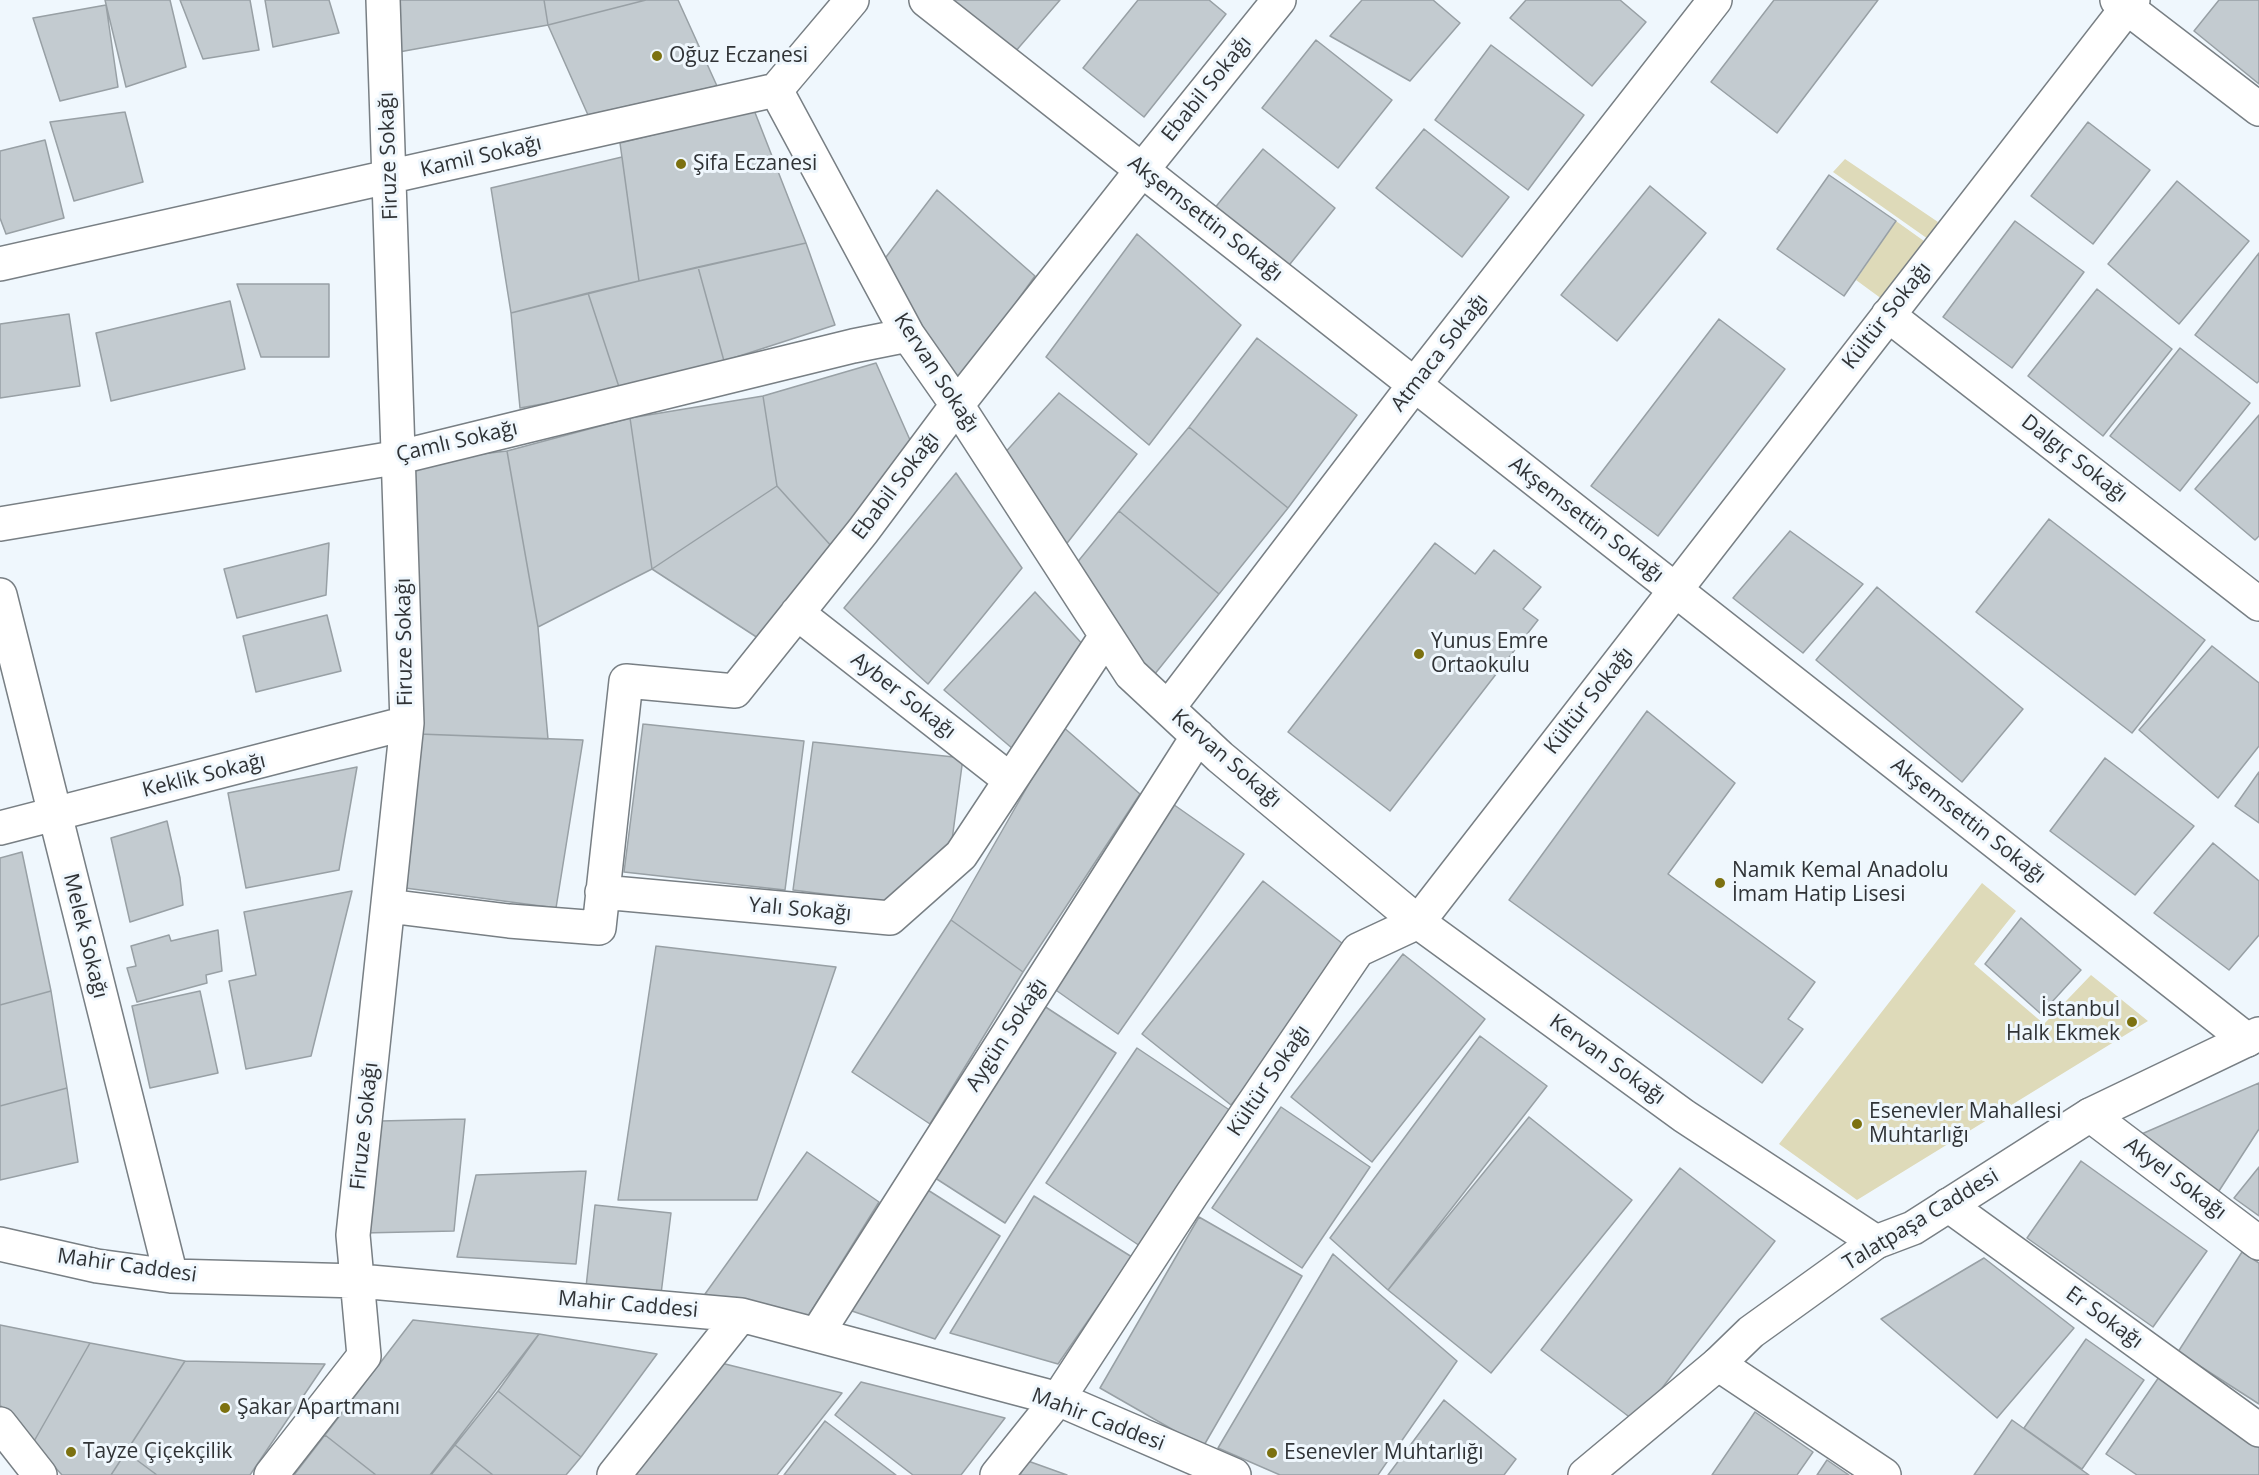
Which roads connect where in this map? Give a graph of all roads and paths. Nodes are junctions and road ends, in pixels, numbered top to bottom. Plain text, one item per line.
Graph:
1 (383, 0) edge
2 (852, 0) edge
3 (926, 0) edge
4 (1279, 0) edge
5 (1715, 0) edge
6 (2125, 3) edge
7 (776, 90) junction
8 (2259, 109) edge
9 (1142, 170) junction
10 (390, 177) junction
11 (0, 264) edge
12 (1888, 315) junction
13 (908, 335) junction
14 (1414, 384) junction
15 (957, 405) junction
16 (400, 457) junction
17 (0, 524) edge
18 (1675, 590) junction
19 (0, 595) edge
20 (2259, 604) edge
21 (797, 613) junction
22 (1106, 636) junction
23 (1168, 708) junction
24 (407, 723) junction
25 (1198, 736) junction
26 (1009, 779) junction
27 (55, 814) junction
28 (0, 828) edge
29 (602, 892) junction
30 (388, 906) junction
31 (1418, 922) junction
32 (2253, 1037) edge
33 (2090, 1115) junction
34 (1948, 1205) junction
35 (1876, 1242) junction
36 (2259, 1243) edge
37 (0, 1244) edge
38 (171, 1276) junction
39 (359, 1281) junction
40 (741, 1315) junction
41 (817, 1334) junction
42 (1718, 1364) junction
43 (1058, 1399) junction
44 (0, 1424) edge
45 (2259, 1430) edge
46 (40, 1475) edge
47 (271, 1475) edge
48 (614, 1475) edge
49 (997, 1475) edge
50 (1234, 1475) edge
51 (1585, 1475) edge
52 (1884, 1475) edge

1 - 10 street, Firuze Sokağı
2 - 7 street
3 - 9 street, Akşemsettin Sokağı
4 - 9 street, Ebabil Sokağı
5 - 14 street, Atmaca Sokağı
6 - 8 street
6 - 12 street, Kültür Sokağı
7 - 10 street, Kamil Sokağı
7 - 13 street, Kervan Sokağı
9 - 14 street, Akşemsettin Sokağı
9 - 15 street, Ebabil Sokağı
10 - 11 street, Kamil Sokağı
10 - 16 street, Firuze Sokağı
12 - 18 street, Kültür Sokağı
12 - 20 street, Dalgıç Sokağı
13 - 15 street, Kervan Sokağı
13 - 16 street, Çamlı Sokağı
14 - 18 street, Akşemsettin Sokağı
14 - 23 street, Atmaca Sokağı
15 - 21 street, Ebabil Sokağı
15 - 22 street, Kervan Sokağı
16 - 17 street, Çamlı Sokağı
16 - 24 street, Firuze Sokağı
18 - 31 street, Kültür Sokağı
18 - 32 street, Akşemsettin Sokağı
19 - 27 street, Melek Sokağı
21 - 26 street, Ayber Sokağı
21 - 29 street, Ebabil Sokağı
22 - 23 street, Kervan Sokağı
22 - 26 street, Yalı Sokağı
23 - 25 street, Kervan Sokağı
24 - 27 street, Keklik Sokağı
24 - 30 street, Firuze Sokağı
25 - 31 street, Kervan Sokağı
25 - 41 street, Aygün Sokağı
26 - 29 street, Yalı Sokağı
27 - 28 street, Keklik Sokağı
27 - 38 street, Melek Sokağı
29 - 30 street
30 - 39 street, Firuze Sokağı
31 - 35 street, Kervan Sokağı
31 - 43 street, Kültür Sokağı
32 - 33 street, Talatpaşa Caddesi
33 - 34 street, Talatpaşa Caddesi
33 - 36 street, Akyel Sokağı
34 - 35 street, Talatpaşa Caddesi
34 - 45 street, Er Sokağı
35 - 42 street, Talatpaşa Caddesi
37 - 38 street, Mahir Caddesi
38 - 39 street, Mahir Caddesi
39 - 40 street, Mahir Caddesi
39 - 47 street, Firuze Sokağı
40 - 41 street, Mahir Caddesi
40 - 48 street
41 - 43 street, Mahir Caddesi
42 - 51 street, Talatpaşa Caddesi
42 - 52 street
43 - 49 street, Kültür Sokağı
43 - 50 street, Mahir Caddesi
44 - 46 street

